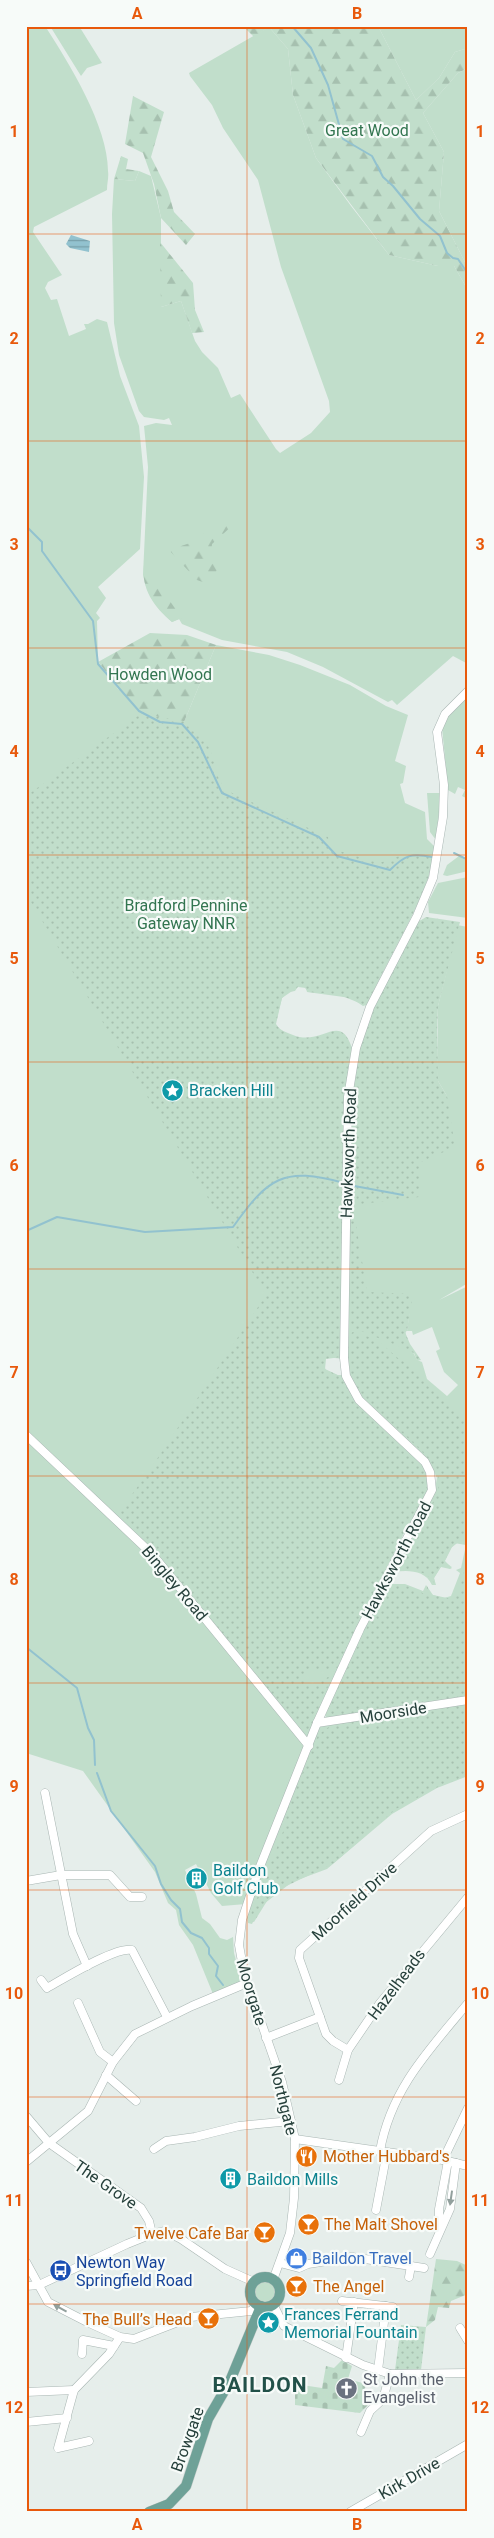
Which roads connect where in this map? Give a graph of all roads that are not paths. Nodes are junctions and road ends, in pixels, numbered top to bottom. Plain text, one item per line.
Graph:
1 (468, 691) edge
2 (26, 1435) edge
3 (468, 1700) edge
4 (317, 1723) junction
5 (308, 1746) junction
6 (45, 1793) dead end
7 (468, 1814) edge
8 (61, 1876) junction
9 (26, 1881) edge
10 (142, 1897) dead end
11 (468, 1897) edge
12 (239, 1946) joint
13 (87, 1966) junction
14 (41, 1980) dead end
15 (247, 1983) junction
16 (78, 2003) dead end
17 (468, 2003) edge
18 (167, 2017) junction
19 (320, 2017) junction
20 (266, 2038) junction
21 (348, 2050) junction
22 (113, 2062) junction
23 (106, 2075) junction
24 (340, 2080) dead end
25 (136, 2101) dead end
26 (468, 2108) edge
27 (26, 2116) edge
28 (291, 2121) junction
29 (294, 2138) junction
30 (49, 2143) junction
31 (154, 2149) dead end
32 (383, 2151) junction
33 (449, 2161) junction
34 (26, 2162) edge
35 (468, 2166) edge
36 (376, 2210) dead end
37 (152, 2234) junction
38 (430, 2254) dead end
39 (26, 2262) edge
40 (280, 2263) junction
41 (411, 2266) junction
42 (424, 2268) dead end
43 (409, 2277) dead end
44 (273, 2280) junction
45 (254, 2282) junction
46 (39, 2285) junction
47 (26, 2286) edge
48 (342, 2301) dead end
49 (354, 2302) junction
50 (274, 2304) junction
51 (259, 2305) junction
52 (460, 2328) dead end
53 (120, 2337) junction
54 (468, 2342) edge
55 (114, 2346) junction
56 (82, 2354) dead end
57 (346, 2358) junction
58 (378, 2370) junction
59 (468, 2373) edge
60 (390, 2374) junction
61 (74, 2390) junction
62 (26, 2392) edge
63 (67, 2418) junction
64 (26, 2422) edge
65 (361, 2432) dead end
66 (89, 2441) dead end
67 (468, 2444) edge
68 (149, 2512) edge
69 (350, 2512) edge

1 - 4 street, Hawksworth Road
2 - 5 street, Bingley Road
3 - 4 street, Moorside
4 - 5 street, Hawksworth Road
5 - 12 street, Hawksworth Road
6 - 8 street
7 - 19 street, Moorfield Drive
8 - 9 street
8 - 10 street
8 - 13 street
11 - 21 street, Hazelheads
12 - 15 street, Moorgate
13 - 14 street
13 - 18 street
15 - 18 street
15 - 20 street, Moorgate
16 - 22 street
17 - 32 street
18 - 22 street
19 - 20 street
19 - 21 street, Moorfield Drive
20 - 28 street, Northgate
21 - 24 street, Hazelheads
22 - 23 street
23 - 25 street
23 - 30 street
26 - 33 street
27 - 30 street, The Grove
28 - 29 street, Northgate
28 - 31 street
29 - 32 street
29 - 40 street, Northgate
30 - 34 street
30 - 37 street, The Grove
32 - 33 street
32 - 36 street
33 - 35 street
33 - 38 street
37 - 45 street
37 - 46 street
39 - 46 street
40 - 41 street
40 - 44 street, Northgate
41 - 42 street
41 - 43 street
44 - 45 main road
44 - 50 main road
45 - 51 main road
46 - 47 street
53 -> 46 street
48 - 49 street
49 - 57 street
49 - 58 street
50 - 51 main road
50 - 57 street
51 - 53 street
51 - 68 main road, Browgate
52 - 54 street
53 - 55 street
55 - 56 street
55 - 61 street
57 - 58 street
58 - 60 street
59 - 60 street
60 - 65 street
61 - 62 street
61 - 63 street
63 - 64 street
63 - 66 street
67 - 69 street, Kirk Drive

